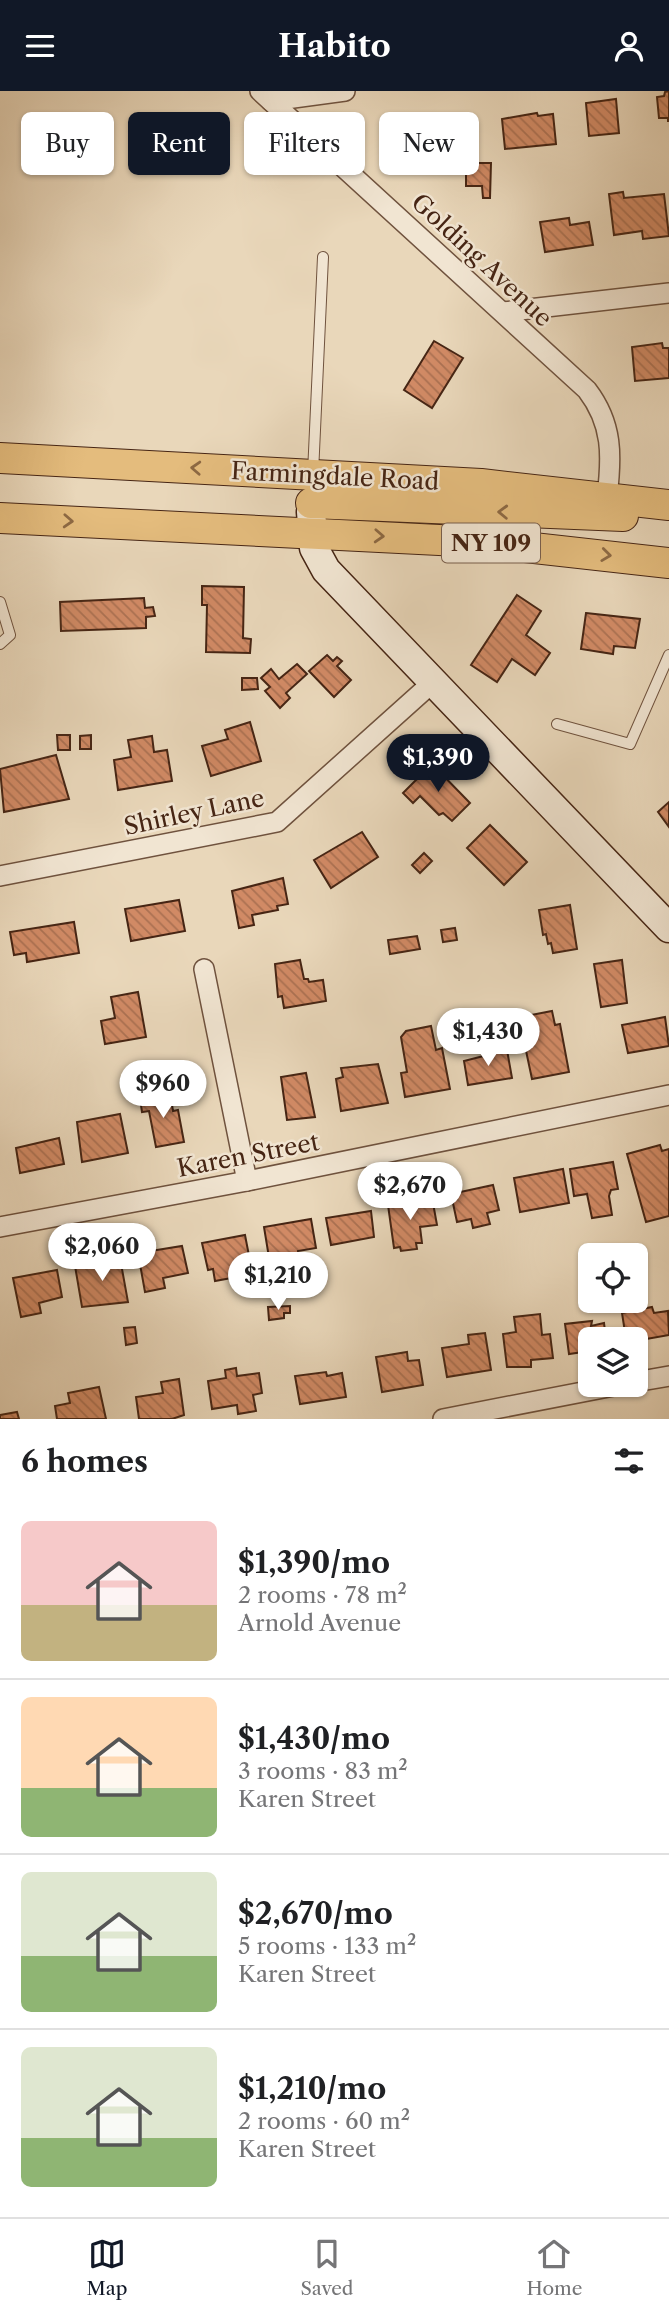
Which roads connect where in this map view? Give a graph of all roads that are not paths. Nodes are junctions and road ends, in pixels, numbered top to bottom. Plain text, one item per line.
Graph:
1 (345, 91) edge
2 (265, 96) edge
3 (323, 257) dead end
4 (669, 293) edge
5 (503, 312) junction
6 (0, 458) edge
7 (607, 497) junction
8 (312, 503) junction
9 (669, 505) edge
10 (669, 512) edge
11 (0, 517) edge
12 (669, 563) edge
13 (0, 602) edge
14 (0, 644) edge
15 (669, 655) edge
16 (432, 683) junction
17 (557, 724) dead end
18 (0, 876) edge
19 (669, 928) edge
20 (204, 969) dead end
21 (669, 1095) edge
22 (247, 1181) junction
23 (0, 1227) edge
24 (669, 1375) edge
25 (648, 1379) edge
26 (578, 1393) edge
27 (443, 1419) edge

1 - 2 street
2 - 5 street, Golding Avenue
3 - 8 lane
4 - 5 street
5 - 7 street, Golding Avenue
8 -> 6 main road, Farmingdale Road / NY 109
7 - 8 main road, Farmingdale Road / NY 109
7 - 9 main road, Farmingdale Road / NY 109
10 -> 8 main road
11 -> 8 main road, Farmingdale Road / NY 109
8 -> 12 main road, Farmingdale Road / NY 109
8 - 16 street
13 - 14 lane
15 - 17 lane
16 - 18 street, Shirley Lane
16 - 19 street
20 - 22 street
21 - 22 street, Karen Street
22 - 23 street, Karen Street
24 - 25 street
26 - 27 street

